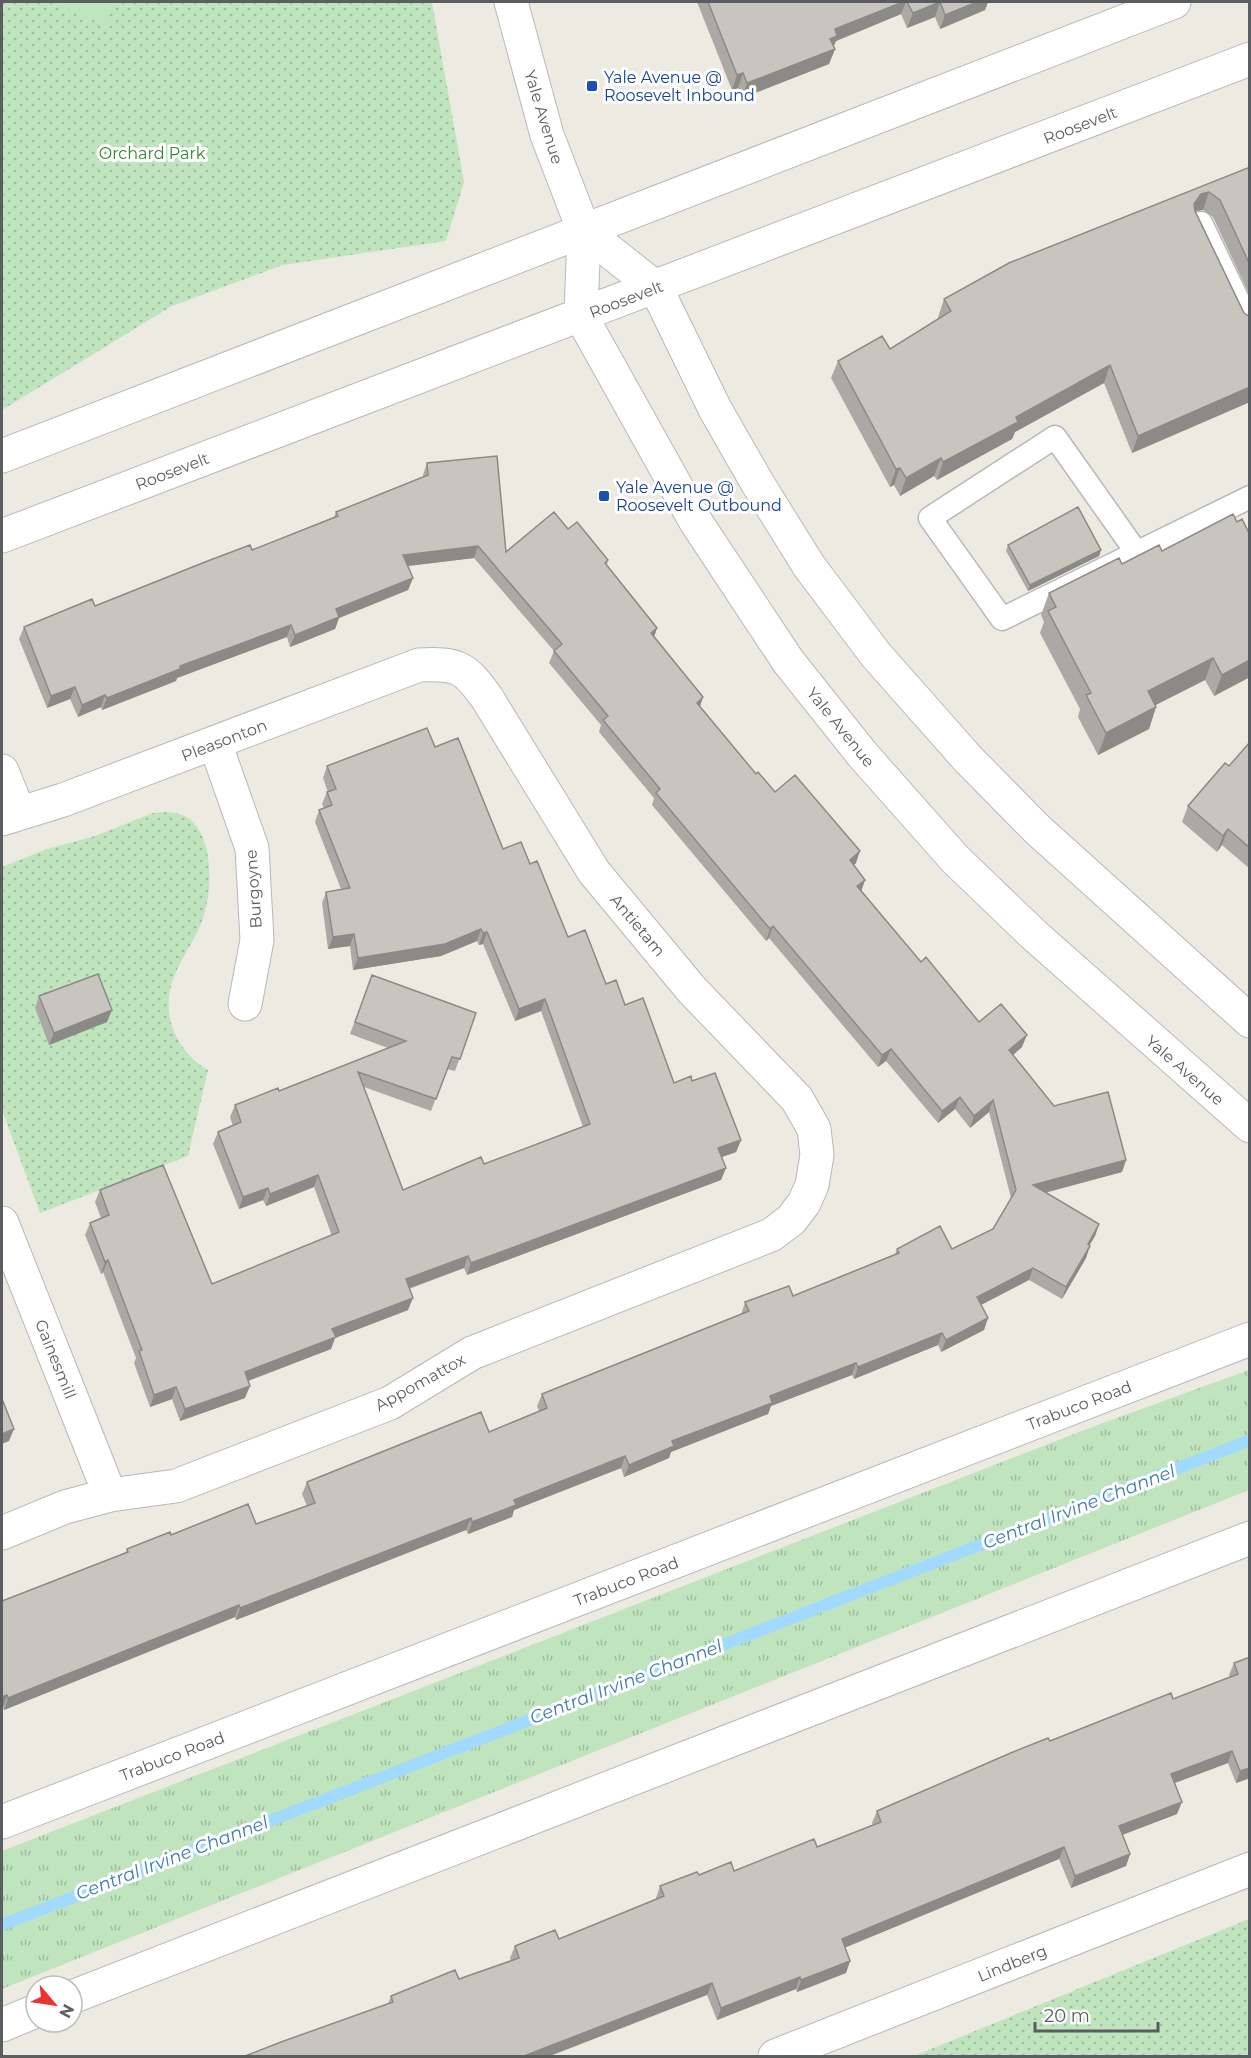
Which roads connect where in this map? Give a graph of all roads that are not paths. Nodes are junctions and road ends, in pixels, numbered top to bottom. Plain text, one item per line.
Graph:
1 (511, 2) edge
2 (1174, 2) edge
3 (1250, 59) edge
4 (1201, 223) edge
5 (584, 231) junction
6 (656, 288) junction
7 (581, 316) junction
8 (1250, 325) edge
9 (2, 456) edge
10 (1250, 497) edge
11 (2, 536) edge
12 (1137, 553) junction
13 (447, 664) joint
14 (215, 743) junction
15 (2, 771) edge
16 (10, 816) edge
17 (245, 1004) dead end
18 (1250, 1022) edge
19 (1250, 1126) edge
20 (812, 1185) joint
21 (2, 1223) edge
22 (1250, 1339) edge
23 (110, 1496) junction
24 (2, 1533) edge
25 (1250, 1538) edge
26 (2, 1822) edge
27 (1250, 1869) edge
28 (84, 1992) edge
29 (24, 2016) edge
30 (2, 2025) edge
31 (775, 2056) edge

1 - 5 street, Yale Avenue
2 - 5 street
3 - 6 street, Roosevelt
4 - 8 lane
5 - 6 street
5 - 7 street, Yale Avenue
5 - 9 street
6 - 7 street, Roosevelt
6 - 18 street
7 - 11 street, Roosevelt
7 - 19 street, Yale Avenue
10 - 12 lane
12 - 12 lane
13 - 14 street, Pleasonton
13 - 20 street, Antietam
14 - 16 street, Pleasonton
14 - 17 street, Burgoyne
15 - 16 street
20 - 23 street, Appomattox
21 - 23 street, Gainesmill
22 - 26 street, Trabuco Road
23 - 24 street, Appomattox
25 - 28 street
27 - 31 street, Lindberg
29 - 30 street

